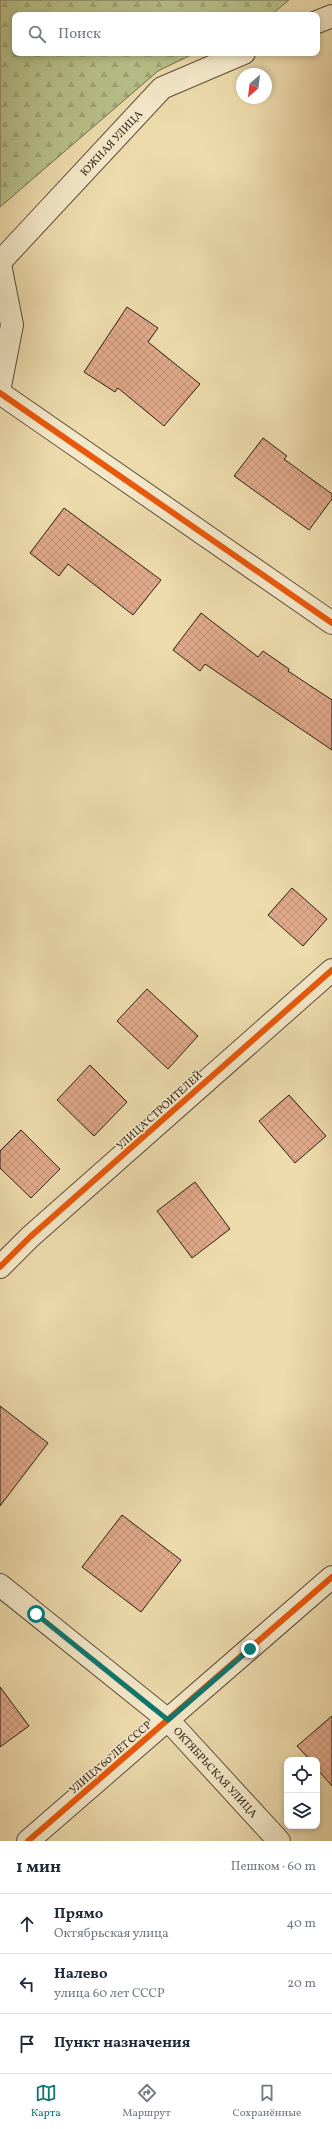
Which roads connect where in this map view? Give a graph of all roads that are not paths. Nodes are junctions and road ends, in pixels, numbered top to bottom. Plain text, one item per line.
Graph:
1 (332, 16) edge
2 (320, 21) edge
3 (237, 56) edge
4 (0, 263) edge
5 (0, 386) edge
6 (0, 393) edge
7 (332, 623) edge
8 (332, 970) edge
9 (0, 1267) edge
10 (332, 1577) edge
11 (0, 1585) edge
12 (168, 1720) junction
13 (28, 1841) edge
14 (279, 1841) edge

1 - 2 street
3 - 4 street, ЮЖНАЯ УЛИЦА
4 - 5 street
6 - 7 street
8 - 9 street, УЛИЦА СТРОИТЕЛЕЙ
10 - 12 street, УЛИЦА 60 ЛЕТ СССР
11 - 12 street, ОКТЯБРЬСКАЯ УЛИЦА
12 - 13 street, УЛИЦА 60 ЛЕТ СССР
12 - 14 street, ОКТЯБРЬСКАЯ УЛИЦА

